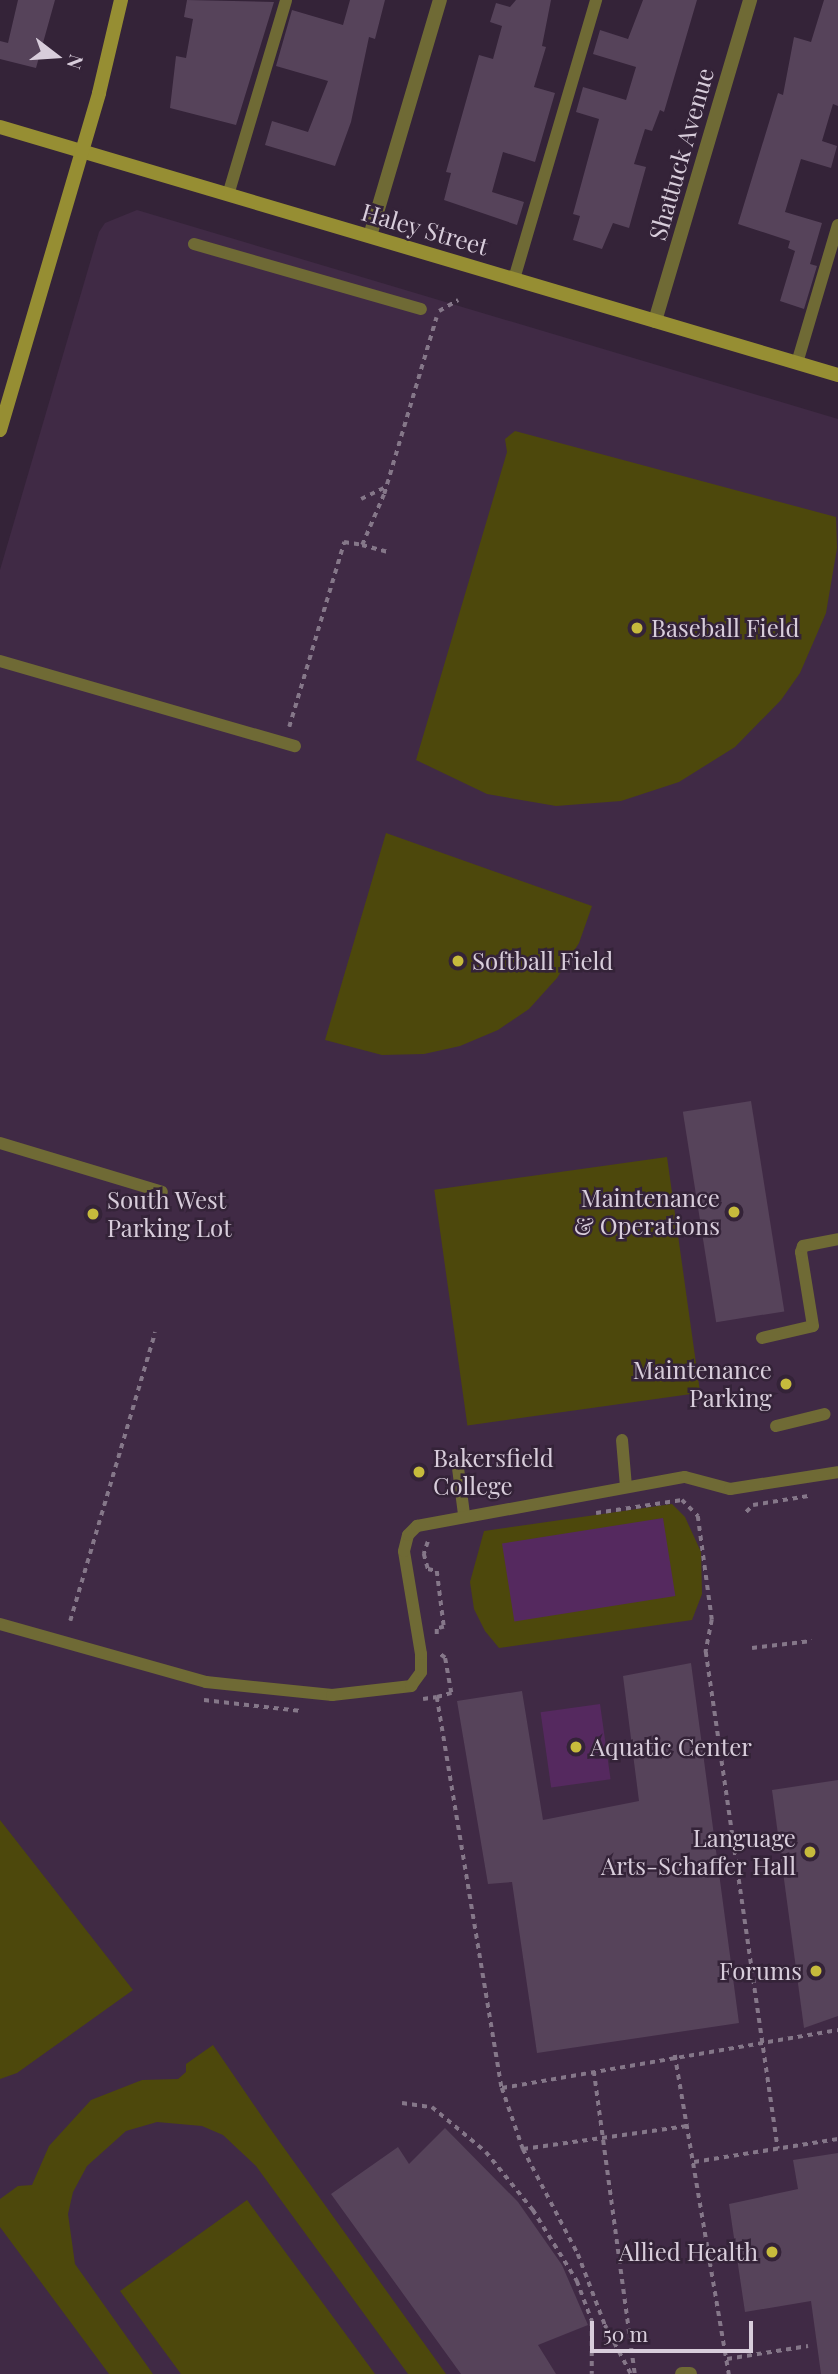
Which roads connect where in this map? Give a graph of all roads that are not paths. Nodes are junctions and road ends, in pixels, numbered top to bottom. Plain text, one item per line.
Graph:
1 (121, 0) edge
2 (286, 0) edge
3 (440, 0) edge
4 (597, 0) edge
5 (750, 0) edge
6 (0, 127) edge
7 (81, 153) junction
8 (228, 195) junction
9 (838, 225) edge
10 (370, 236) junction
11 (194, 244) dead end
12 (514, 279) junction
13 (421, 309) dead end
14 (655, 321) junction
15 (797, 363) junction
16 (838, 375) edge
17 (0, 430) edge
18 (0, 661) edge
19 (289, 744) road end
20 (0, 1143) edge
21 (162, 1192) dead end
22 (838, 1239) edge
23 (762, 1338) dead end
24 (825, 1414) dead end
25 (776, 1426) dead end
26 (622, 1440) dead end
27 (458, 1468) dead end
28 (838, 1472) edge
29 (626, 1487) junction
30 (464, 1514) junction
31 (0, 1624) edge
32 (682, 2374) edge
33 (690, 2374) edge

1 - 7 street
2 - 8 lane
3 - 10 street
4 - 12 lane
5 - 14 street, Shattuck Avenue
6 - 7 street, Haley Street
7 - 8 street, Haley Street
7 - 17 street
8 - 10 street, Haley Street
9 - 15 lane
10 - 12 street, Haley Street
11 - 13 lane
12 - 14 street, Haley Street
14 - 15 street, Haley Street
15 - 16 street, Haley Street
18 - 19 lane
20 - 21 lane
22 - 23 lane
24 - 25 lane
26 - 29 lane
27 - 30 lane
28 - 29 lane
29 - 30 lane
30 - 31 lane
32 - 33 street

